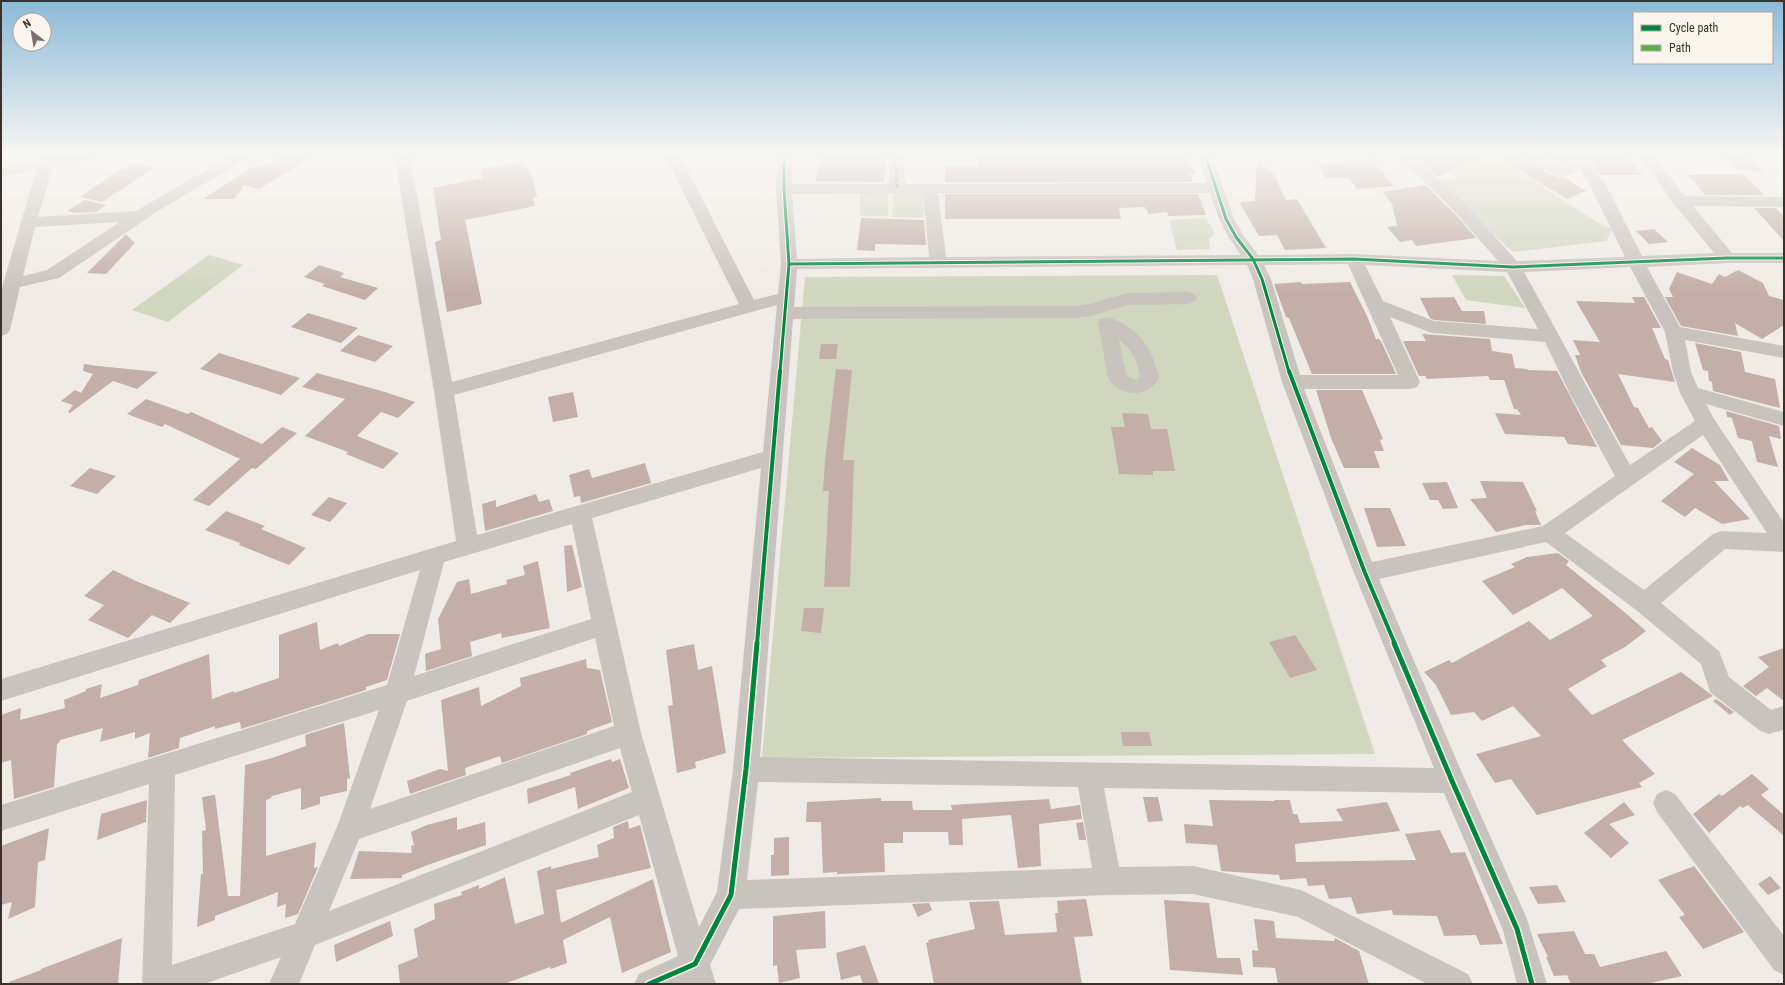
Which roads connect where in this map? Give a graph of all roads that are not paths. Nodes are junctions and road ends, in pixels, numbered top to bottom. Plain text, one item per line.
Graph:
1 (32, 200) edge
2 (166, 200) edge
3 (409, 200) edge
4 (694, 200) edge
5 (785, 200) edge
6 (931, 200) edge
7 (1220, 200) edge
8 (1452, 200) edge
9 (1605, 200) edge
10 (1680, 201) joint
11 (1784, 202) edge
12 (141, 215) junction
13 (28, 223) junction
14 (1727, 258) junction
15 (1784, 258) edge
16 (1253, 259) junction
17 (1354, 259) junction
18 (1636, 262) junction
19 (938, 263) junction
20 (789, 264) junction
21 (1513, 267) junction
22 (12, 284) junction
23 (1188, 298) dead end
24 (785, 305) junction
25 (1376, 305) junction
26 (749, 307) junction
27 (1, 330) edge
28 (1674, 332) junction
29 (1551, 336) junction
30 (1784, 352) edge
31 (1292, 382) junction
32 (444, 391) junction
33 (1690, 394) junction
34 (1784, 419) edge
35 (1706, 423) junction
36 (772, 457) junction
37 (1627, 478) junction
38 (580, 513) junction
39 (1549, 533) junction
40 (1784, 542) edge
41 (468, 546) junction
42 (435, 556) junction
43 (1365, 573) junction
44 (1644, 603) junction
45 (604, 625) junction
46 (1, 690) edge
47 (396, 693) junction
48 (1784, 718) edge
49 (628, 733) junction
50 (162, 766) junction
51 (746, 769) junction
52 (1089, 775) junction
53 (1452, 781) junction
54 (647, 799) junction
55 (1666, 803) dead end
56 (1, 818) edge
57 (350, 829) junction
58 (1108, 881) junction
59 (731, 895) junction
60 (304, 935) junction
61 (1784, 960) edge
62 (698, 974) edge
63 (157, 984) edge
64 (161, 984) edge
65 (284, 984) edge
66 (649, 984) edge
67 (1458, 984) edge
68 (1532, 984) edge

1 - 13 street
2 - 12 street
3 - 32 street
4 - 26 street
5 - 20 street
6 - 19 street
7 - 16 street
8 - 21 street
9 - 18 street
10 - 11 street
10 - 14 street
12 - 13 street
12 - 22 street
13 - 22 street
14 - 15 street
14 - 18 street
16 - 17 street
16 - 19 street
16 - 31 street
17 - 21 street
17 - 25 street
18 - 21 street
18 - 28 street
19 - 20 street
20 - 24 street
21 - 29 street
22 - 27 street
23 - 24 street
24 - 26 street
24 - 36 street
25 - 29 street
25 - 31 street
26 - 32 street
28 - 30 street
28 - 33 street
29 - 37 street
31 - 43 street
32 - 41 street
33 - 34 street
33 - 35 street
35 - 37 street
35 - 40 street
36 - 38 street
36 - 51 street
37 - 39 street
38 - 41 street
38 - 45 street
39 - 43 street
39 - 44 street
40 - 44 street
41 - 42 street
42 - 46 street
42 - 47 street
43 - 53 street
44 - 48 street
45 - 47 street
45 - 49 street
47 - 50 street
47 - 57 street
49 - 54 street
49 - 57 street
50 - 56 street
50 - 63 street
51 - 52 street
51 - 59 street
52 - 53 street
52 - 58 street
53 - 68 street
54 - 60 street
54 - 62 street
55 - 61 street
57 - 60 street
58 - 59 street
58 - 67 street
59 - 62 street
60 - 64 street
60 - 65 street
62 - 66 street

